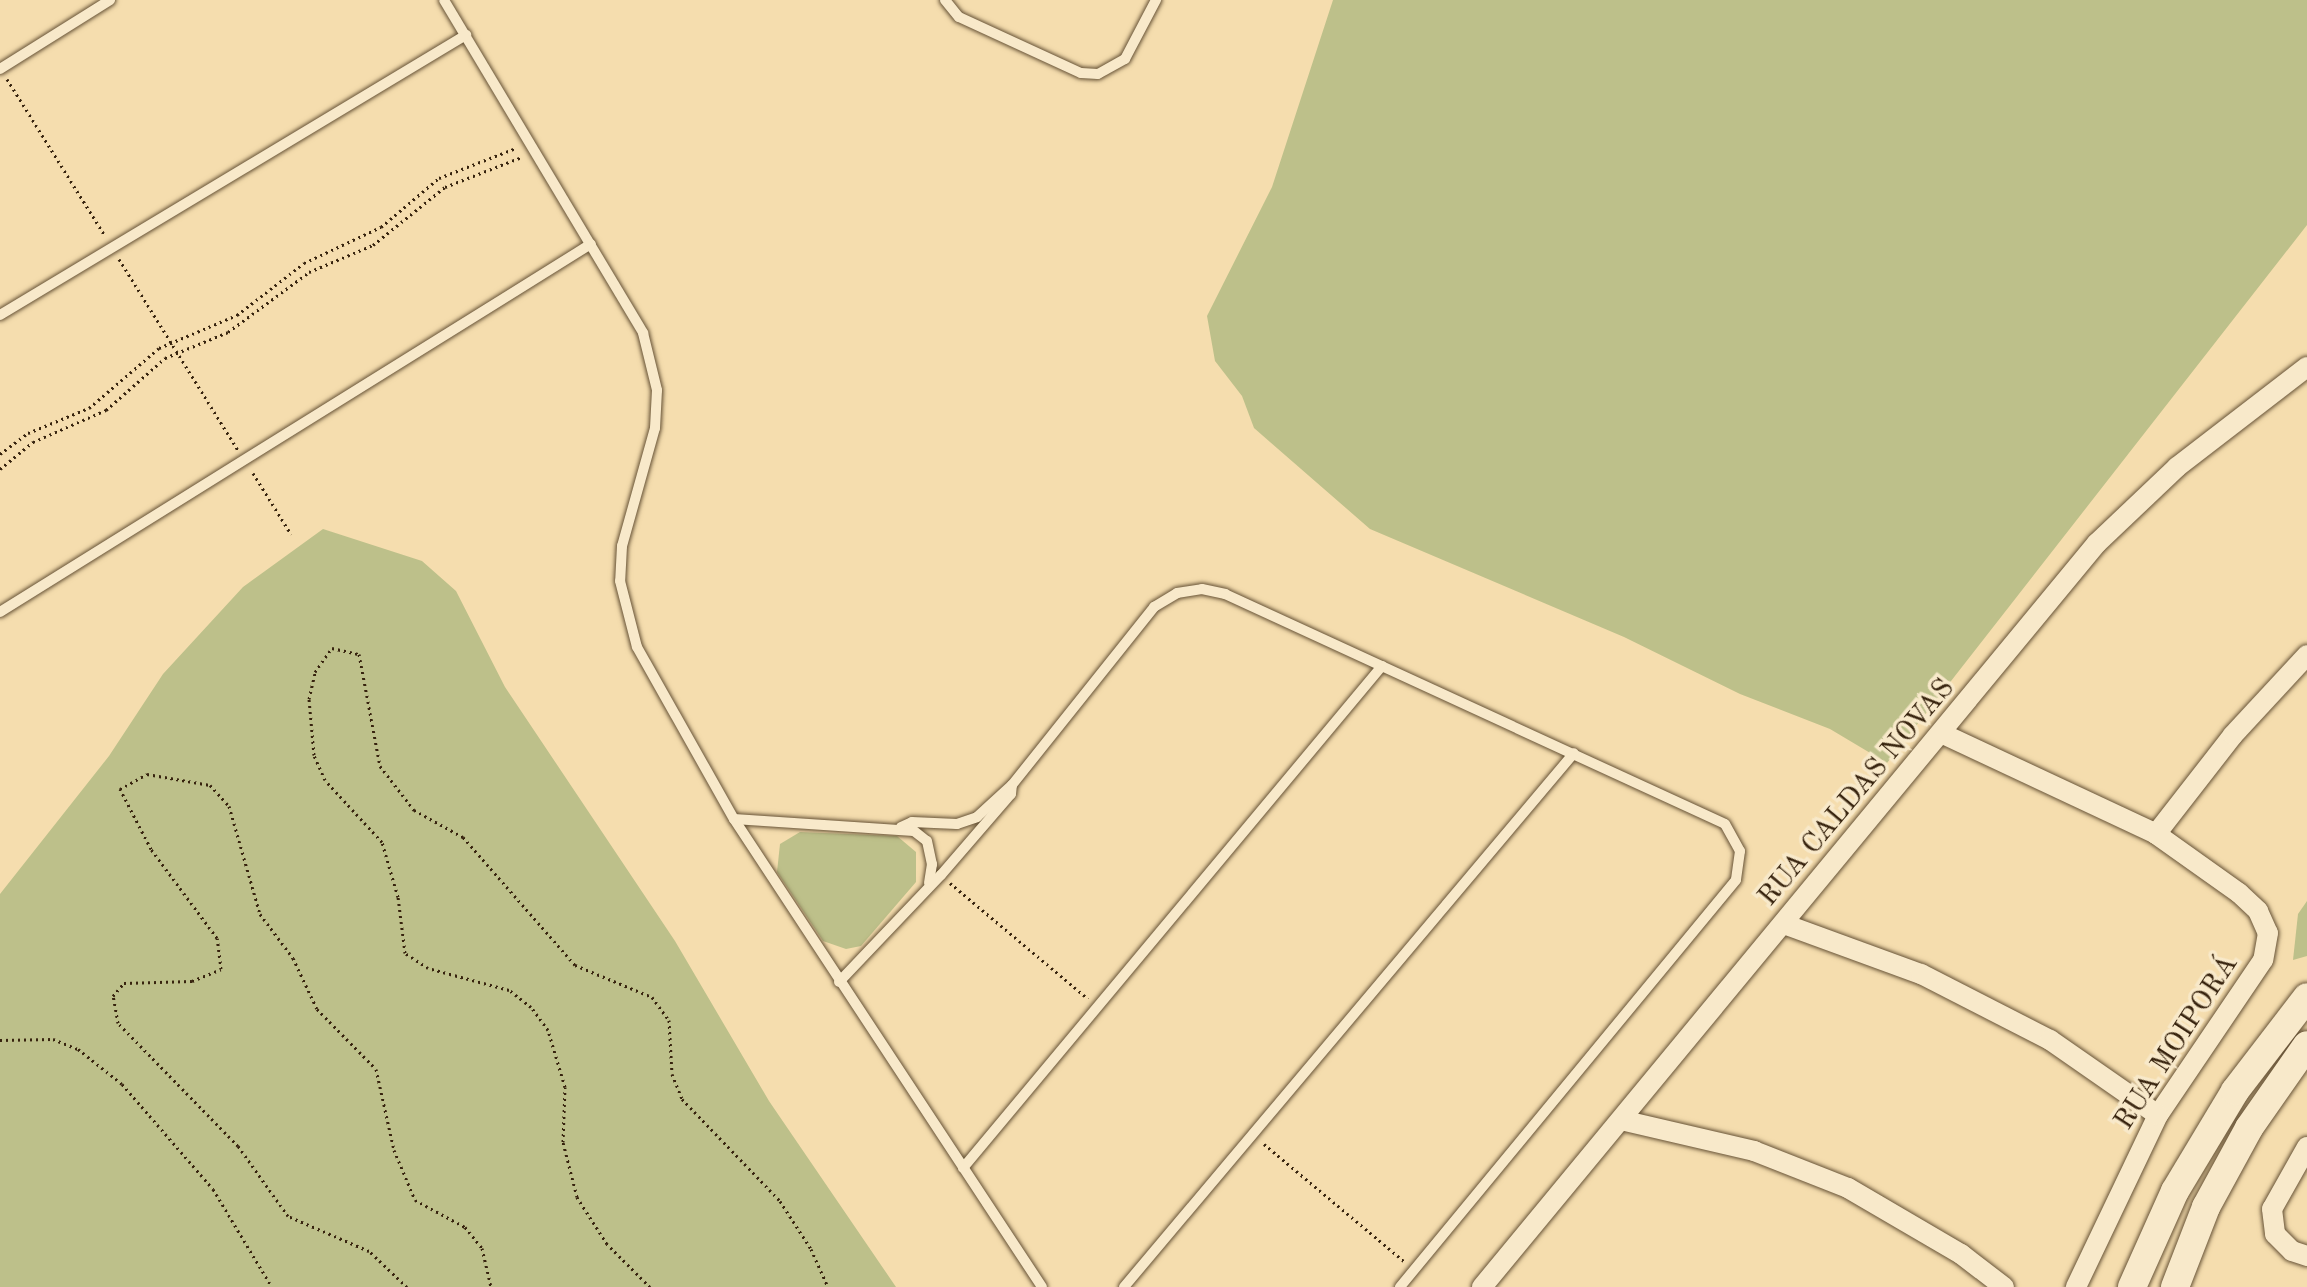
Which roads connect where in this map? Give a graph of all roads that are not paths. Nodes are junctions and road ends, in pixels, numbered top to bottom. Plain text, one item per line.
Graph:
1 (110, 0) edge
2 (444, 0) edge
3 (945, 0) edge
4 (1156, 0) edge
5 (466, 35) junction
6 (0, 68) edge
7 (591, 244) junction
8 (0, 315) edge
9 (2307, 367) edge
10 (0, 612) edge
11 (2307, 655) edge
12 (1382, 666) junction
13 (1943, 734) junction
14 (1574, 753) junction
15 (1012, 785) junction
16 (734, 819) junction
17 (901, 827) junction
18 (2156, 834) junction
19 (929, 883) junction
20 (1784, 924) junction
21 (839, 982) junction
22 (2307, 997) edge
23 (2307, 1045) edge
24 (2158, 1115) junction
25 (1621, 1120) junction
26 (2307, 1147) edge
27 (963, 1168) junction
28 (2175, 1191) junction
29 (2206, 1207) junction
30 (2307, 1256) edge
31 (1042, 1287) edge
32 (1124, 1287) edge
33 (1400, 1287) edge
34 (1482, 1287) edge
35 (2004, 1287) edge
36 (2076, 1287) edge
37 (2132, 1287) edge
38 (2175, 1287) edge

1 - 6 lane
2 - 5 lane
3 - 4 lane
5 - 7 lane
5 - 8 lane
7 - 10 lane
7 - 16 lane
9 - 13 street, RUA CALDAS NOVAS
11 - 18 street
12 - 14 lane
12 - 15 lane
12 - 27 lane
13 - 18 street
13 - 20 street, RUA CALDAS NOVAS
14 - 32 lane
14 - 33 lane
15 - 17 lane
15 - 19 lane
16 - 17 lane
16 - 21 lane
17 - 19 lane
18 - 24 street, RUA MOIPORÁ
19 - 21 lane
20 - 24 street
20 - 25 street, RUA CALDAS NOVAS
21 - 27 lane
22 - 28 street
23 - 29 street
24 - 36 street, RUA MOIPORÁ
25 - 34 street, RUA CALDAS NOVAS
25 - 35 street
26 - 30 street
27 - 31 lane
28 - 29 street
28 - 37 street
29 - 38 street

